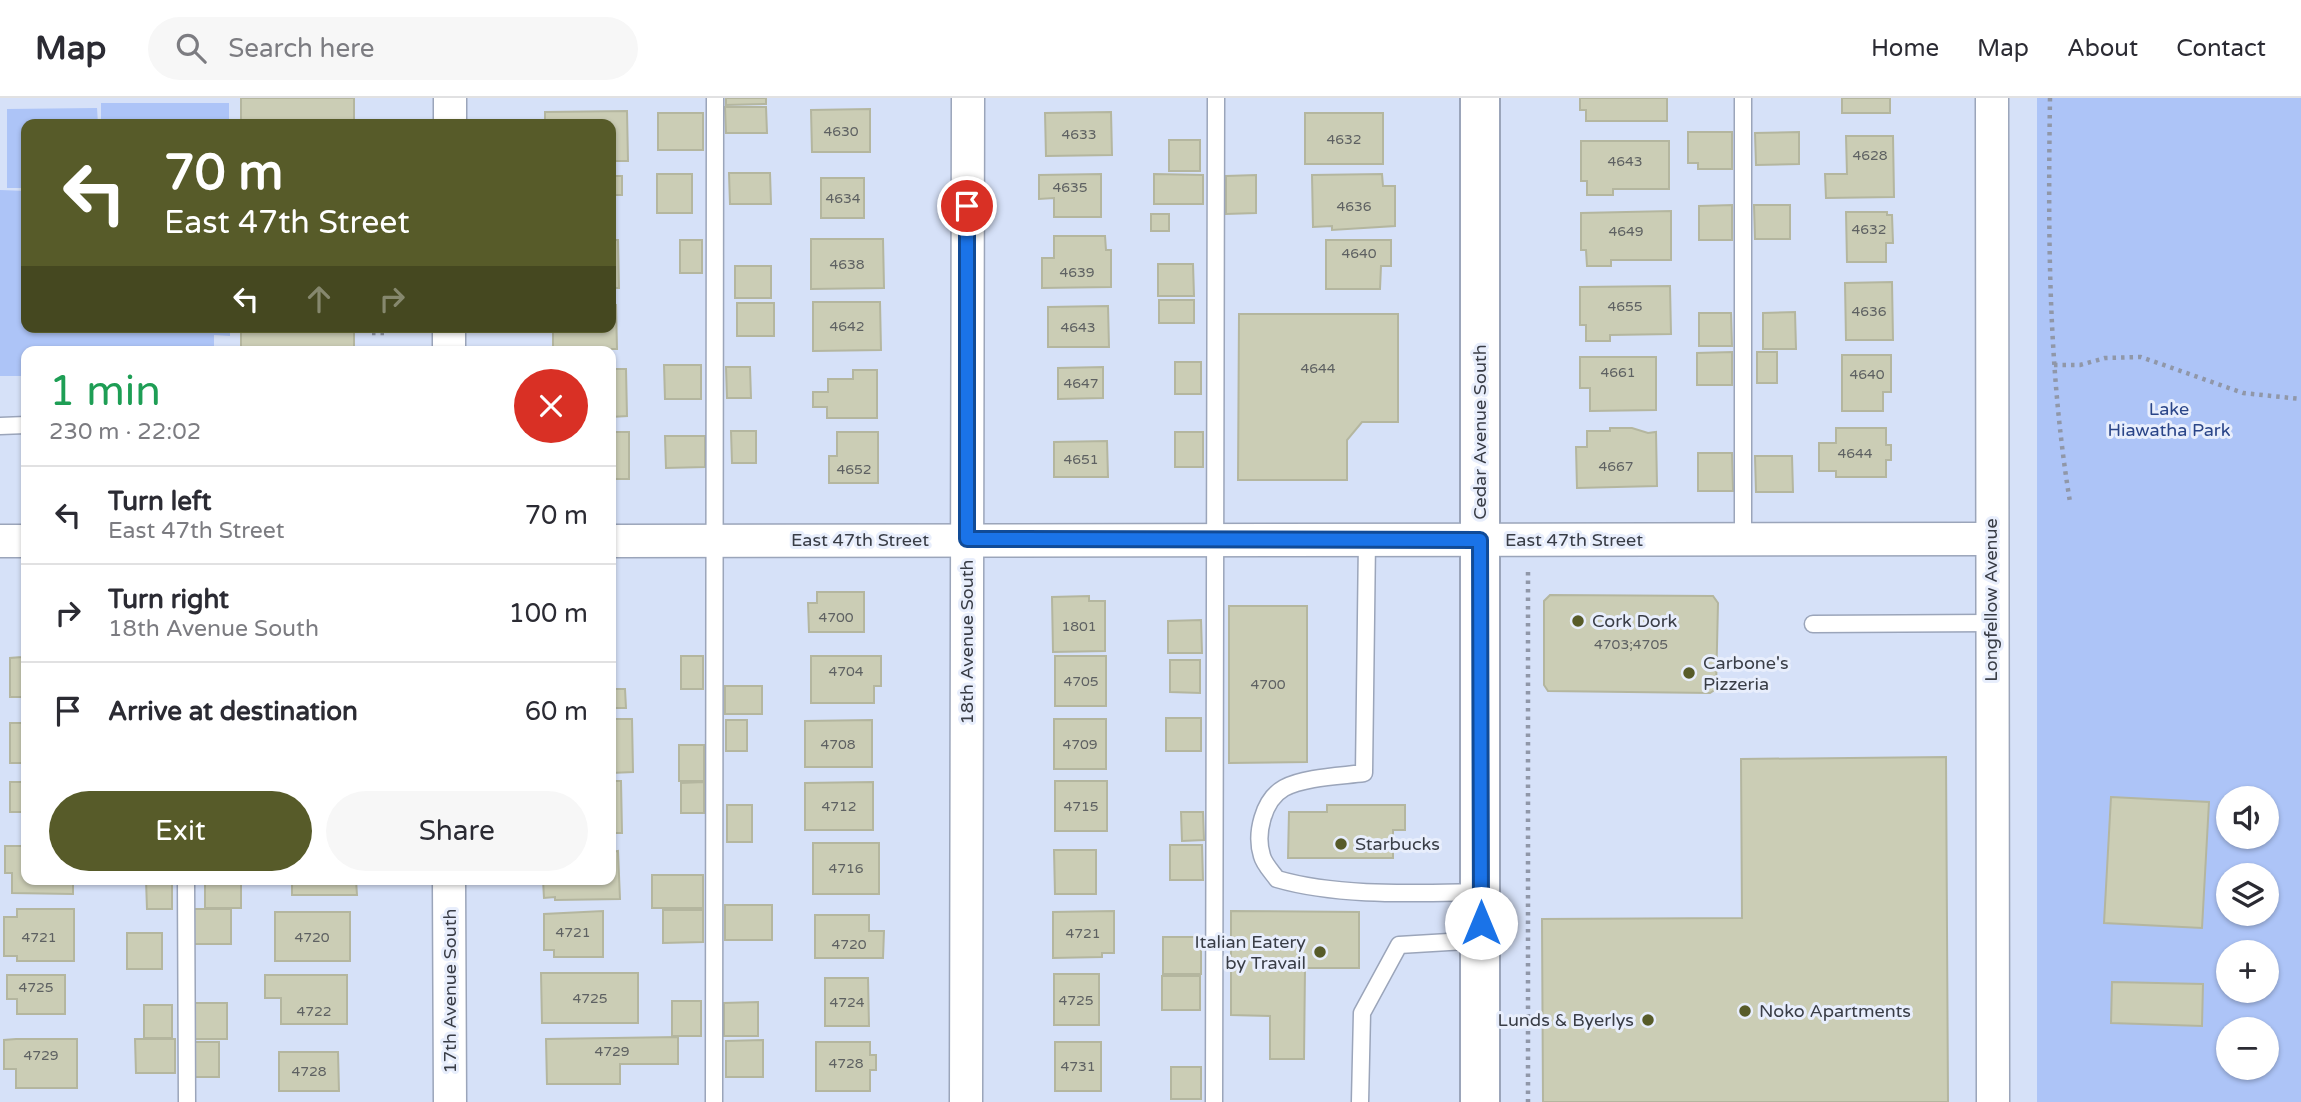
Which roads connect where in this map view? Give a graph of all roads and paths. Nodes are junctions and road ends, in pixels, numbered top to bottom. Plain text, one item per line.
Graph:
1 (450, 98) edge
2 (715, 98) edge
3 (968, 98) edge
4 (1216, 98) edge
5 (1480, 98) edge
6 (1743, 98) edge
7 (1992, 98) edge
8 (2050, 98) edge
9 (450, 119) edge
10 (372, 333) dead end
11 (388, 333) dead end
12 (2054, 365) junction
13 (2301, 399) edge
14 (0, 425) edge
15 (21, 425) edge
16 (2070, 502) dead end
17 (967, 539) junction
18 (1991, 539) junction
19 (1215, 540) junction
20 (1367, 540) junction
21 (1480, 540) junction
22 (0, 541) edge
23 (21, 541) edge
24 (616, 541) edge
25 (716, 541) junction
26 (1743, 541) junction
27 (1528, 579) dead end
28 (1991, 623) junction
29 (1813, 624) dead end
30 (186, 885) edge
31 (450, 885) edge
32 (1481, 892) junction
33 (1482, 940) junction
34 (187, 1102) edge
35 (450, 1102) edge
36 (715, 1102) edge
37 (966, 1102) edge
38 (1214, 1102) edge
39 (1360, 1102) edge
40 (1480, 1102) edge
41 (1528, 1102) edge
42 (1993, 1102) edge

1 - 9 street
2 - 25 lane
3 - 17 street, 18th Avenue South
4 - 19 lane
5 - 21 main road, Cedar Avenue South
6 - 26 lane
7 - 18 street, Longfellow Avenue
8 - 12 path
10 - 11 path
12 - 13 path
12 - 16 path
14 - 15 lane
17 - 19 street, East 47th Street
17 - 25 street, East 47th Street
17 - 37 street, 18th Avenue South
18 - 26 street, East 47th Street
18 - 28 street, Longfellow Avenue
19 - 20 street, East 47th Street
19 - 38 lane
20 - 21 street, East 47th Street
20 - 32 lane
21 - 26 street, East 47th Street
21 - 32 main road, Cedar Avenue South
22 - 23 street
24 - 25 street, East 47th Street
25 - 36 lane
27 - 41 path
28 - 29 lane
28 - 42 street, Longfellow Avenue
30 - 34 lane
31 - 35 street, 17th Avenue South
32 - 33 main road, Cedar Avenue South
33 - 39 lane
33 - 40 main road, Cedar Avenue South

